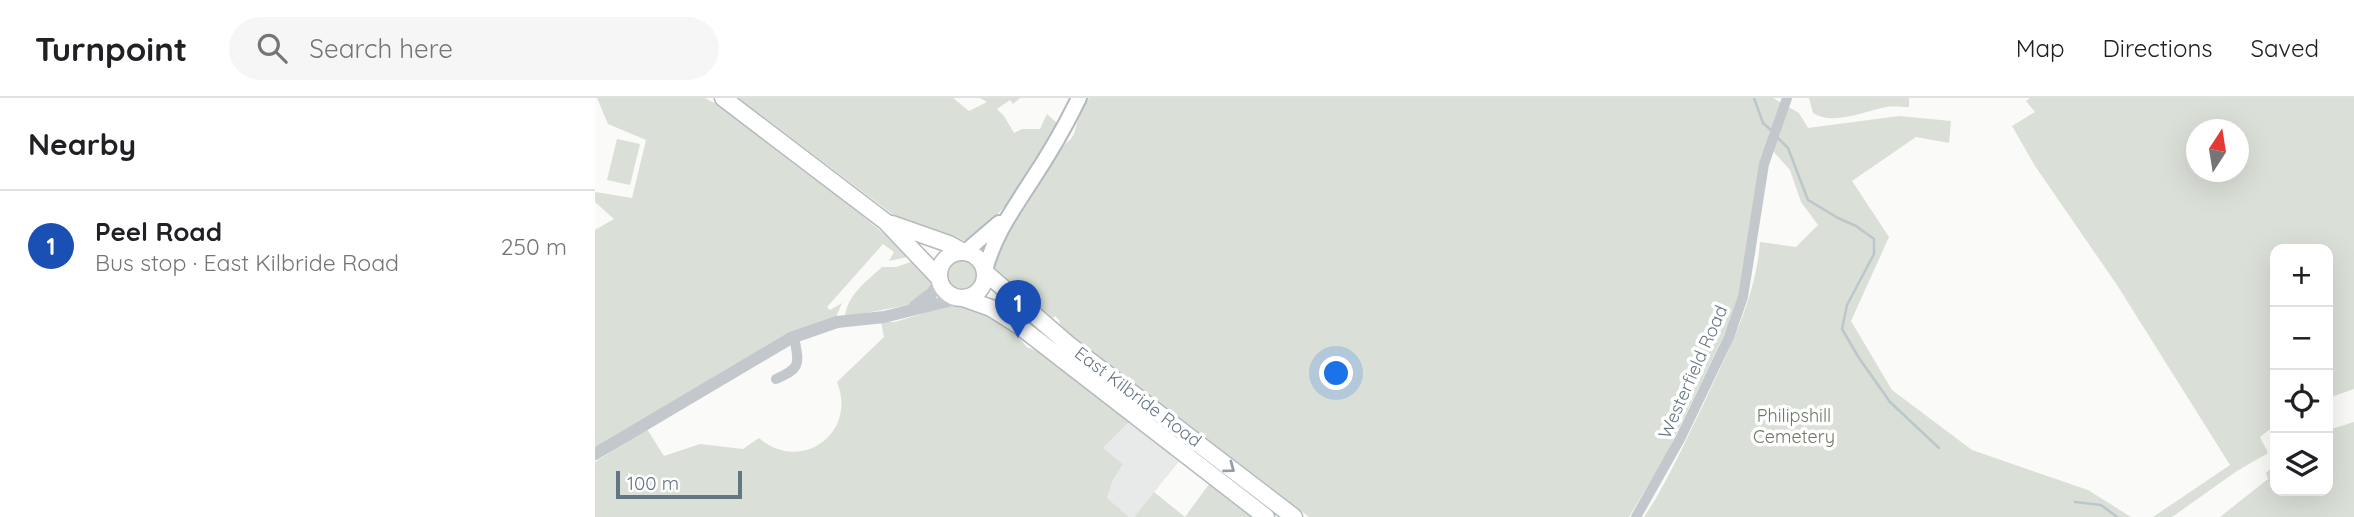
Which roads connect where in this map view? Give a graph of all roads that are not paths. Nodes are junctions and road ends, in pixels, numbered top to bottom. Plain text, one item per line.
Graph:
1 (723, 98) edge
2 (1079, 98) edge
3 (1787, 98) edge
4 (1009, 212) junction
5 (886, 222) junction
6 (963, 251) junction
7 (985, 271) junction
8 (940, 279) junction
9 (962, 298) junction
10 (909, 310) junction
11 (794, 337) junction
12 (776, 379) dead end
13 (595, 454) edge
14 (1266, 517) edge
15 (1294, 517) edge
16 (1636, 517) edge

1 - 5 main road
2 - 4 main road
3 - 16 street, Westerfield Road
4 - 6 main road
4 - 7 main road
5 - 6 main road
5 - 8 main road
6 - 7 main road
6 - 8 main road
7 - 9 main road
7 -> 15 main road, East Kilbride Road
8 - 9 main road
8 - 10 street
9 - 10 street
9 - 14 main road, East Kilbride Road
10 - 11 street
11 - 12 street
11 - 13 street

